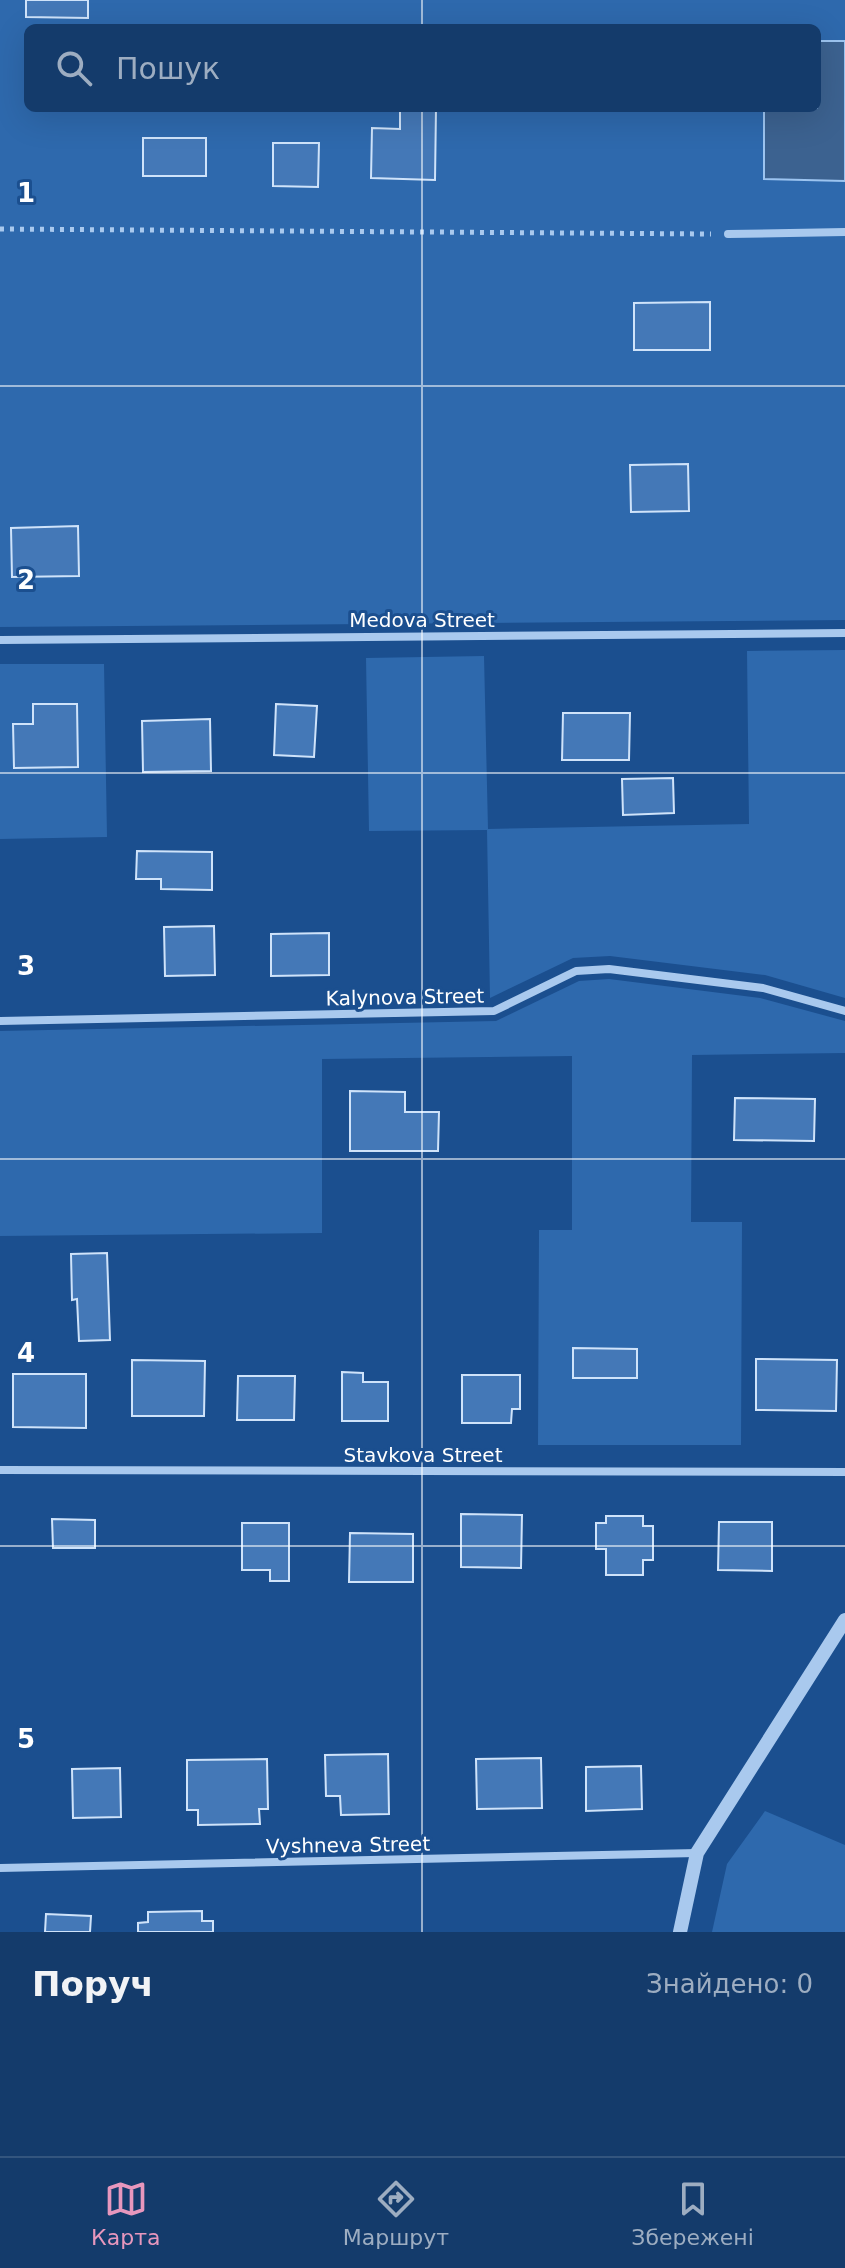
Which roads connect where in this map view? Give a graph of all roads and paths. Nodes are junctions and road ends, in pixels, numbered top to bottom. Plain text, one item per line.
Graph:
1 (0, 229) edge
2 (845, 232) edge
3 (728, 234) joint
4 (845, 633) edge
5 (0, 640) edge
6 (845, 1011) edge
7 (0, 1021) edge
8 (0, 1470) edge
9 (845, 1472) edge
10 (845, 1620) edge
11 (697, 1853) junction
12 (0, 1868) edge
13 (680, 1932) edge

1 - 3 path
2 - 3 street
4 - 5 street, Medova Street
6 - 7 street, Kalynova Street
8 - 9 street, Stavkova Street
10 - 11 street
11 - 12 street, Vyshneva Street
11 - 13 street

